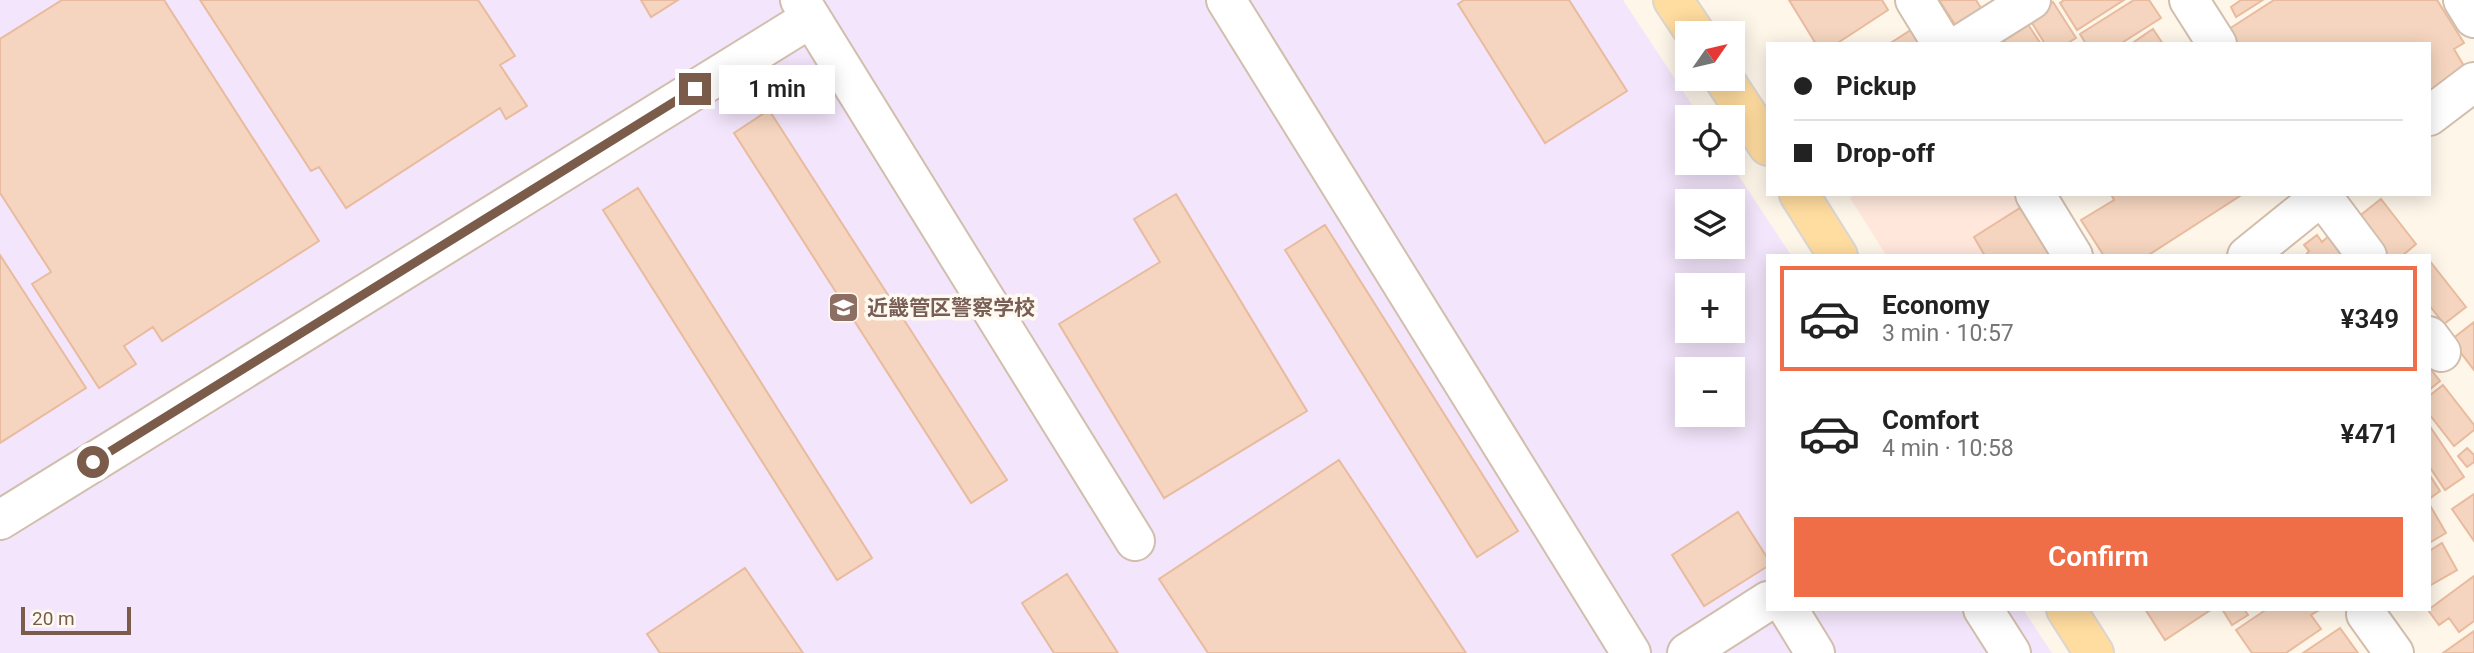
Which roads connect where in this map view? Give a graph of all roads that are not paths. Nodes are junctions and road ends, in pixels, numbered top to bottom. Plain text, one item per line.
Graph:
1 (1226, 0) edge
2 (1673, 0) edge
3 (1915, 0) edge
4 (2031, 0) edge
5 (2189, 0) edge
6 (2463, 0) edge
7 (806, 9) edge
8 (2474, 18) edge
9 (1687, 21) edge
10 (1941, 42) edge
11 (1964, 42) edge
12 (2216, 42) edge
13 (2473, 85) edge
14 (1732, 91) edge
15 (2431, 115) edge
16 (1766, 143) edge
17 (1800, 196) edge
18 (2036, 196) edge
19 (2319, 196) edge
20 (1837, 254) edge
21 (2072, 254) edge
22 (2249, 254) edge
23 (2365, 254) edge
24 (0, 520) edge
25 (1135, 541) dead end
26 (1766, 602) edge
27 (1789, 611) edge
28 (1984, 611) edge
29 (2067, 611) edge
30 (2366, 614) dead end
31 (1631, 653) edge
32 (1689, 653) edge
33 (1815, 653) edge
34 (2011, 653) edge
35 (2094, 653) edge
36 (2394, 653) edge

1 - 31 street
2 - 9 main road
3 - 10 street
4 - 11 street
5 - 12 street
6 - 8 street
7 - 24 street
7 - 25 street
13 - 15 street
14 - 16 main road
17 - 20 main road
18 - 21 street
19 - 22 street
19 - 23 street
26 - 32 street
27 - 33 street
28 - 34 street
29 - 35 main road
30 - 36 street

